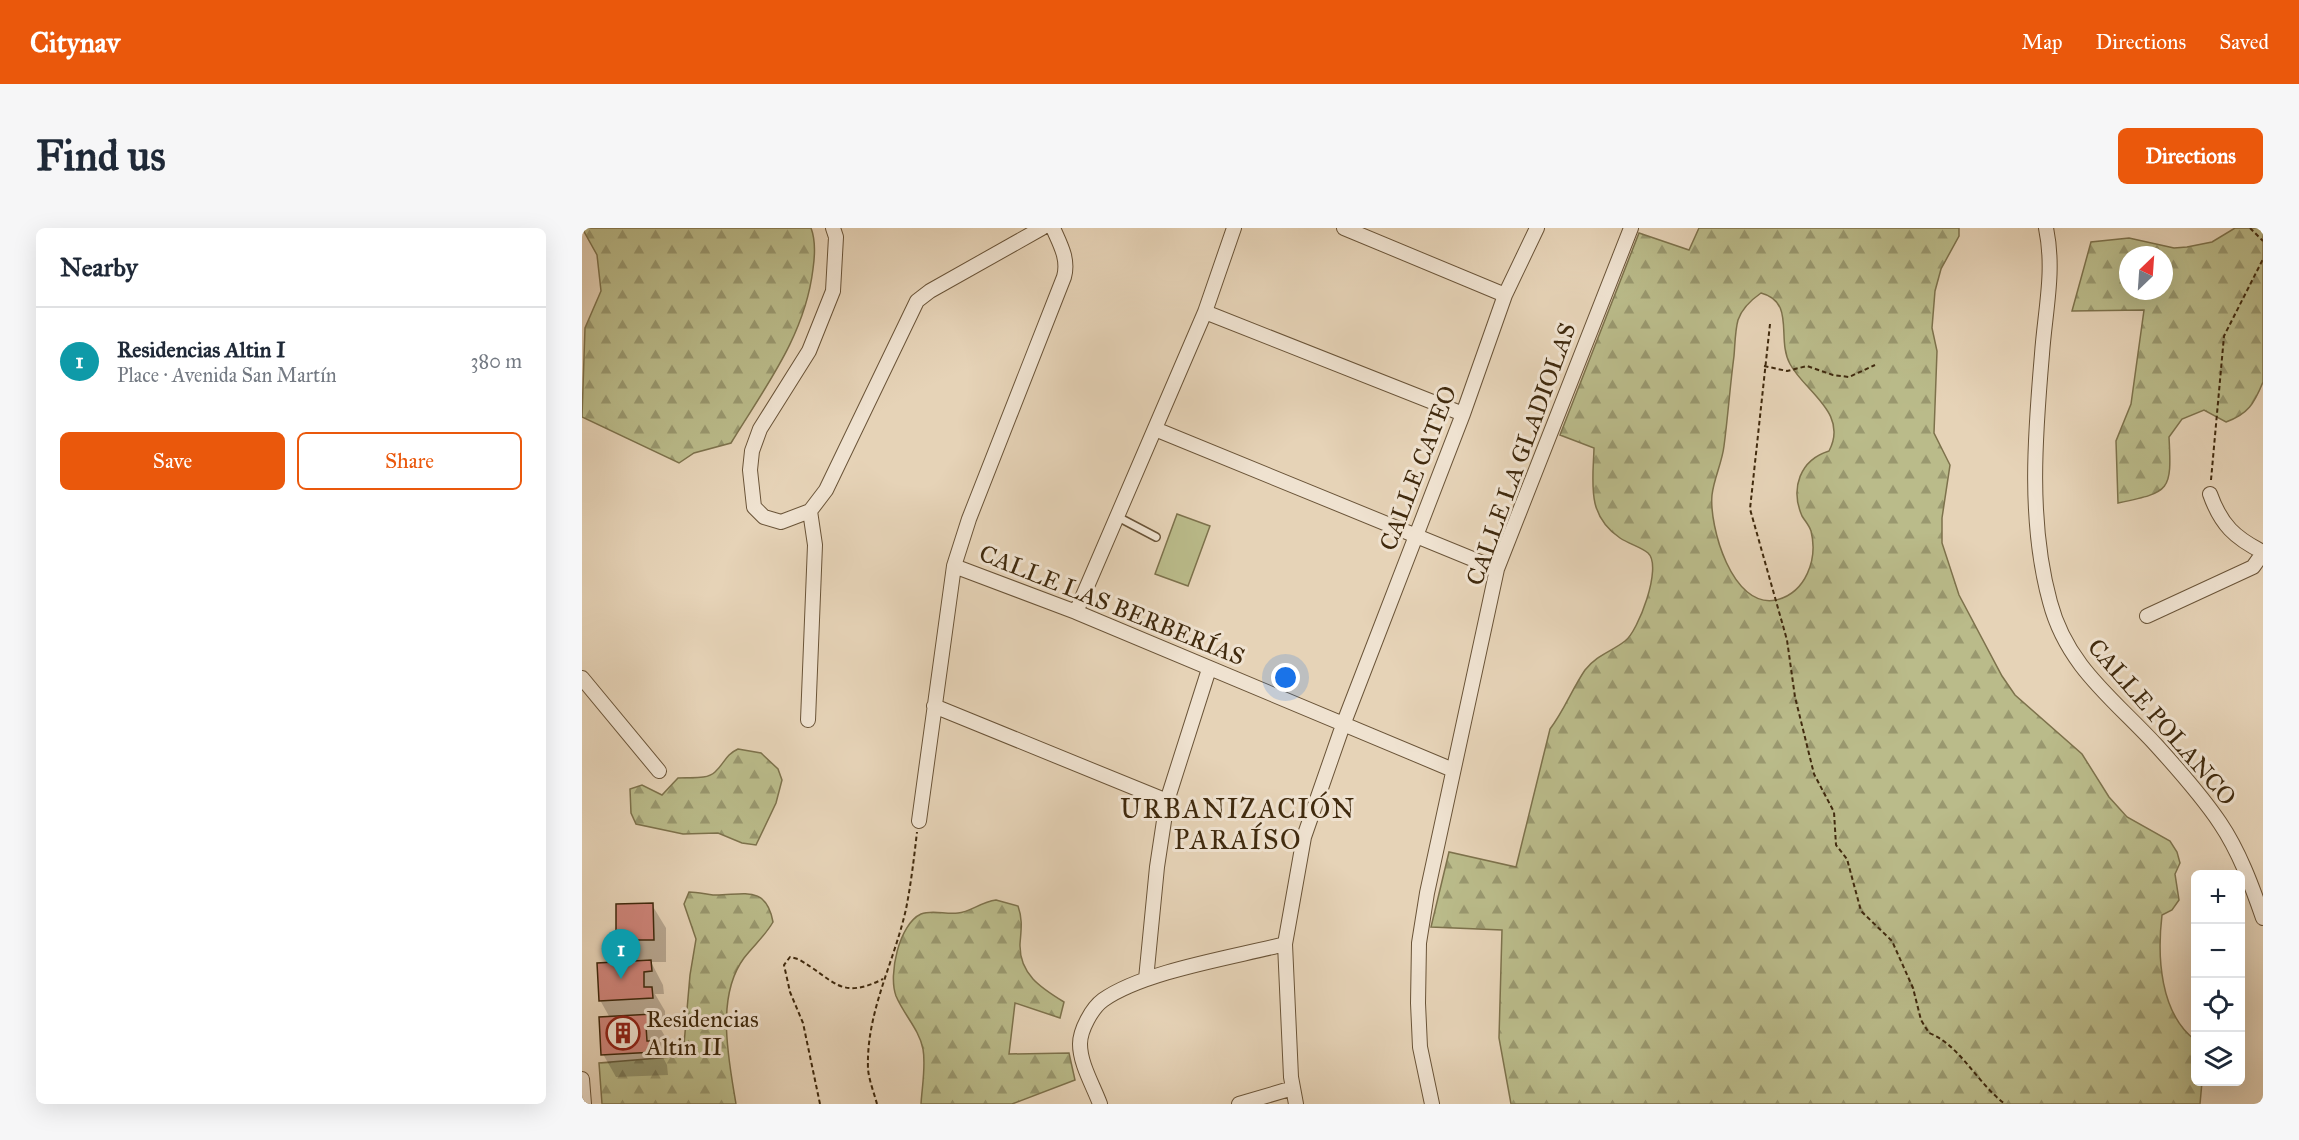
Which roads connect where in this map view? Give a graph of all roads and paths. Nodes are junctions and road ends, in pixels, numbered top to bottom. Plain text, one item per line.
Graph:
1 (833, 228) edge
2 (1042, 228) edge
3 (1053, 228) edge
4 (1234, 228) edge
5 (1344, 228) edge
6 (1537, 228) edge
7 (1631, 228) edge
8 (2046, 228) edge
9 (2250, 228) edge
10 (2263, 241) edge
11 (2263, 259) edge
12 (1505, 295) junction
13 (1205, 312) junction
14 (1770, 324) dead end
15 (1875, 365) dead end
16 (1764, 366) junction
17 (1463, 414) junction
18 (1155, 429) junction
19 (2210, 494) joint
20 (810, 511) junction
21 (1116, 516) junction
22 (1417, 534) junction
23 (1156, 537) dead end
24 (2263, 552) edge
25 (954, 566) junction
26 (1497, 569) junction
27 (1076, 612) junction
28 (2147, 616) dead end
29 (1209, 669) junction
30 (582, 678) edge
31 (934, 706) junction
32 (808, 720) dead end
33 (1343, 724) junction
34 (658, 771) dead end
35 (1453, 771) junction
36 (1167, 801) junction
37 (919, 821) joint
38 (2257, 878) edge
39 (2263, 918) edge
40 (1286, 944) junction
41 (883, 979) junction
42 (1146, 979) junction
43 (582, 1079) edge
44 (1293, 1088) junction
45 (584, 1104) edge
46 (820, 1104) edge
47 (877, 1104) edge
48 (1100, 1104) edge
49 (1239, 1104) edge
50 (1296, 1104) edge
51 (1432, 1104) edge
52 (2005, 1104) edge

1 - 20 street
2 - 20 street
3 - 25 street
4 - 13 street
5 - 12 street
6 - 12 street, CALLE CATEO
7 - 26 street, CALLE LA GLADIOLAS
8 - 38 street, CALLE POLANCO
9 - 10 path
11 - 19 path
12 - 17 street, CALLE CATEO
13 - 17 street
13 - 18 street
14 - 16 path
15 - 16 path
16 - 52 path
17 - 22 street, CALLE CATEO
18 - 21 street
18 - 22 street
19 - 24 street
20 - 32 street
21 - 23 lane
21 - 27 street
22 - 26 street
22 - 33 street, CALLE CATEO
24 - 28 street
25 - 27 street, CALLE LAS BERBERÍAS
25 - 31 street
26 - 35 street, CALLE LA GLADIOLAS
27 - 29 street, CALLE LAS BERBERÍAS
29 - 33 street, CALLE LAS BERBERÍAS
29 - 36 street
30 - 34 street
31 - 36 street
31 - 37 street
33 - 35 street, CALLE LAS BERBERÍAS
33 - 40 street, CALLE CATEO
35 - 51 street, CALLE LA GLADIOLAS
36 - 42 street
37 - 41 path
38 - 39 street, CALLE POLANCO
40 - 42 street
40 - 44 street, CALLE CATEO
41 - 46 path
41 - 47 path
42 - 48 street
43 - 45 street
44 - 49 street
44 - 50 street, CALLE CATEO

